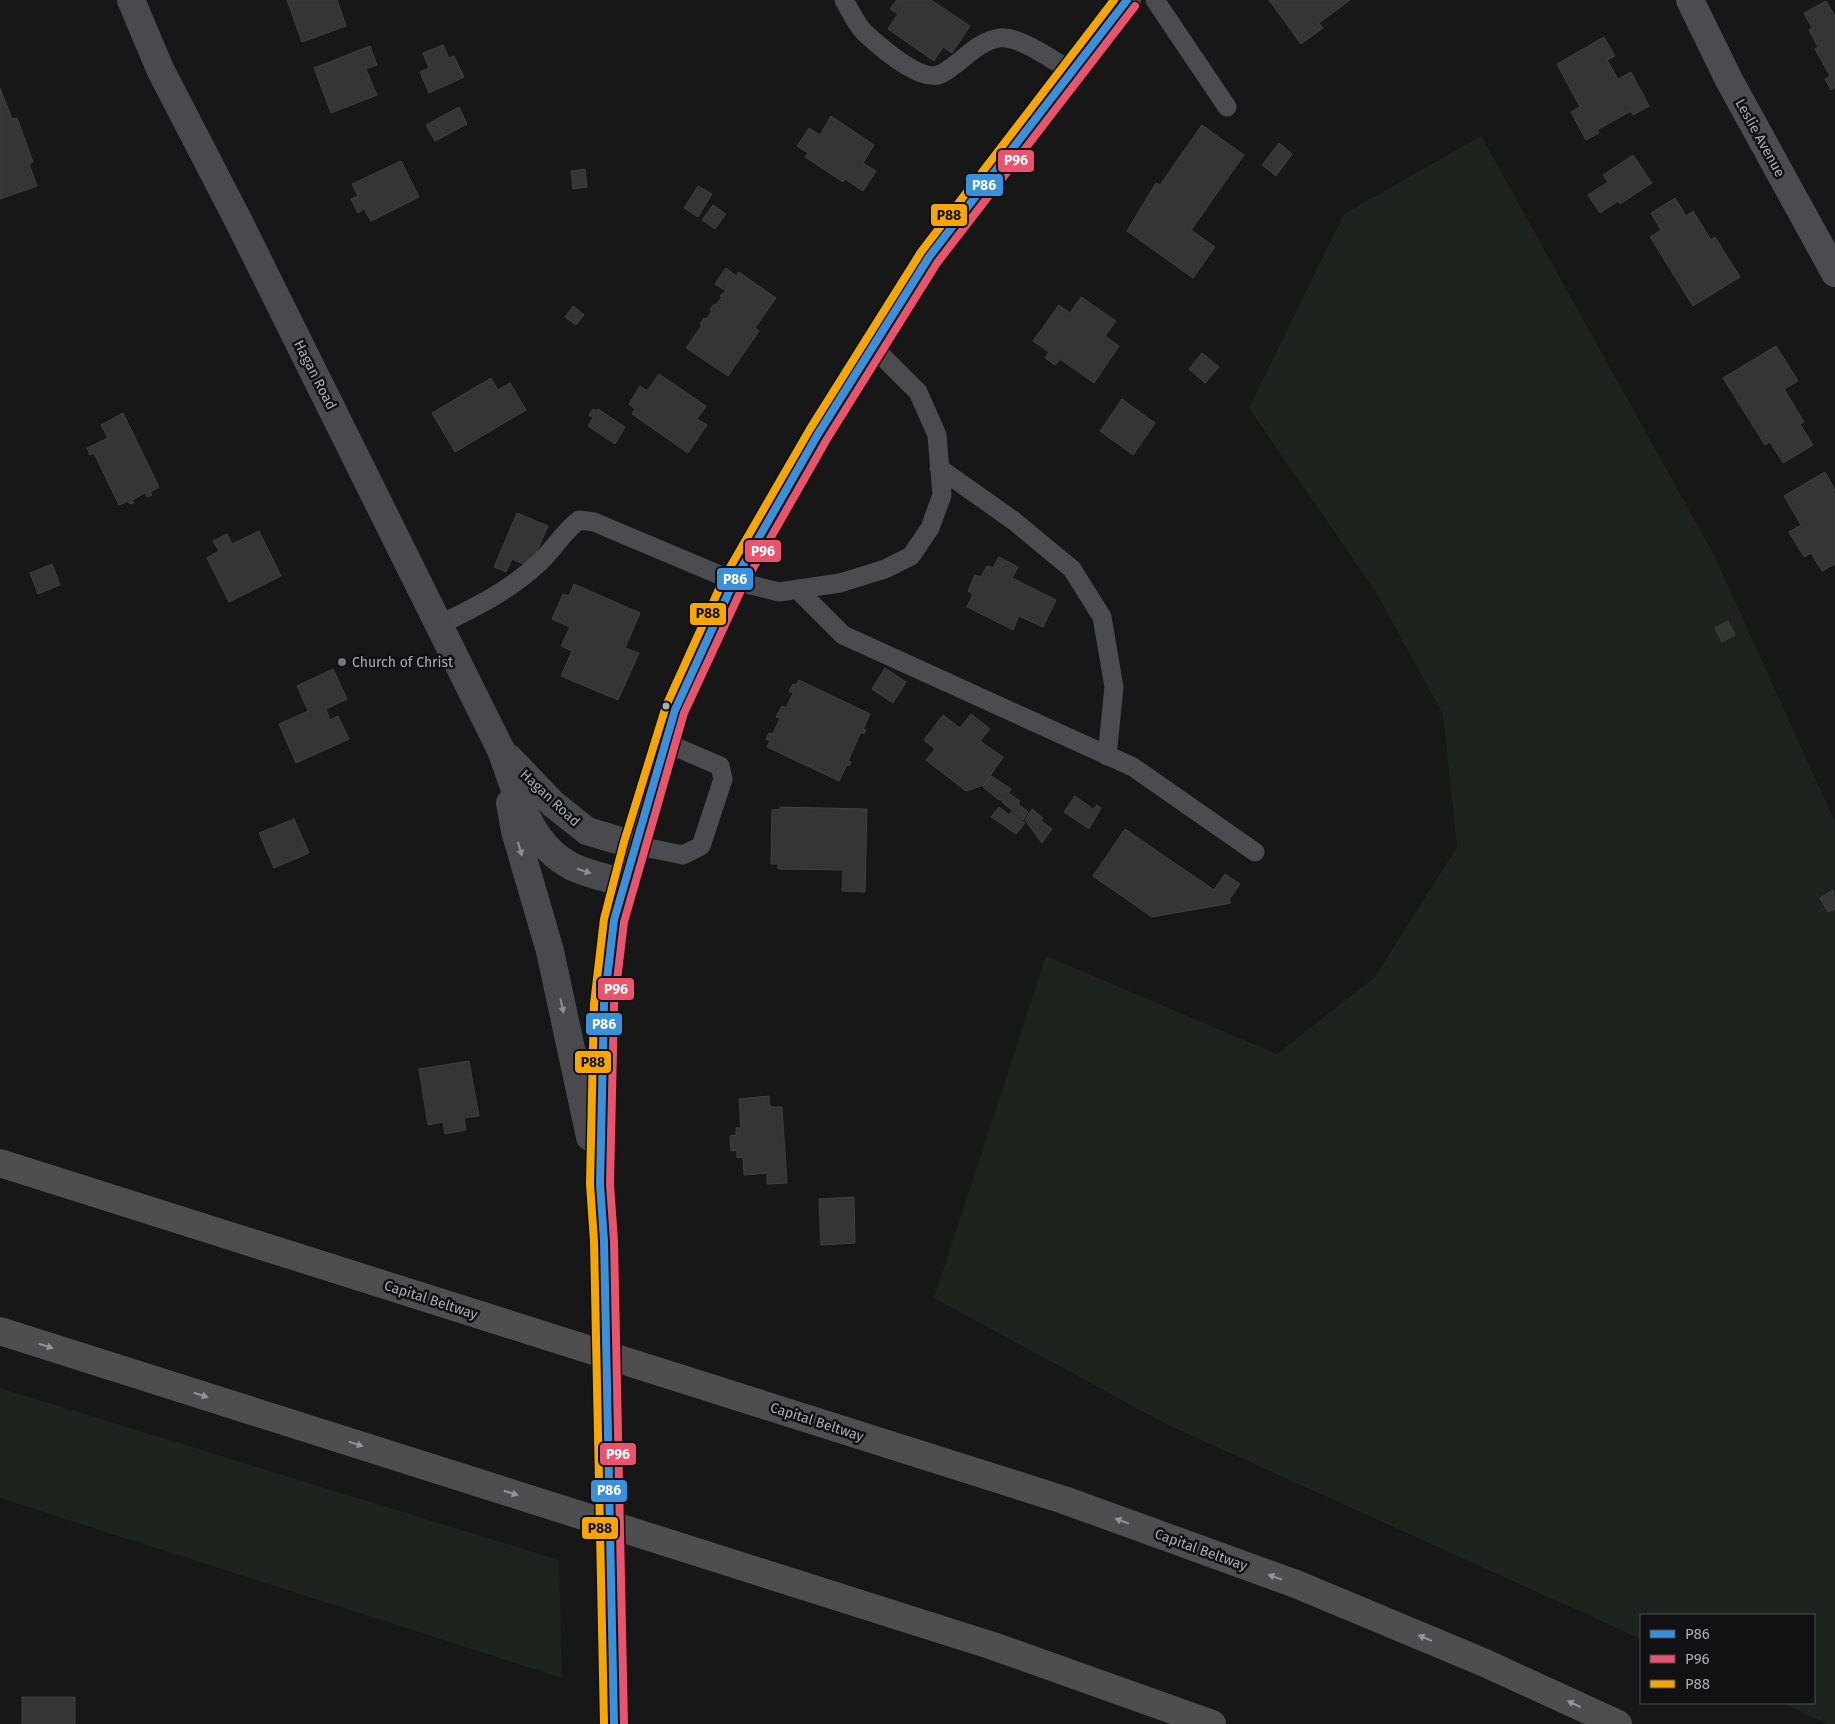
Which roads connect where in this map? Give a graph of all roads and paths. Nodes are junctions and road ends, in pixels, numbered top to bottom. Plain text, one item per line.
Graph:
1 (131, 0) edge
2 (844, 0) edge
3 (1127, 0) edge
4 (1155, 0) edge
5 (1690, 0) edge
6 (1072, 71) junction
7 (1227, 107) dead end
8 (1835, 273) edge
9 (873, 346) junction
10 (939, 468) junction
11 (734, 582) junction
12 (797, 589) junction
13 (439, 625) junction
14 (664, 742) junction
15 (501, 750) junction
16 (1108, 756) junction
17 (634, 845) junction
18 (1255, 852) dead end
19 (624, 883) junction
20 (0, 1163) edge
21 (600, 1184) junction
22 (0, 1331) edge
23 (614, 1724) edge
24 (1212, 1724) edge
25 (1618, 1724) edge

1 - 13 main road, Hagan Road
2 - 6 lane
3 - 6 main road
4 - 7 lane
5 - 8 street, Leslie Avenue
6 - 9 main road
9 - 10 lane
9 - 11 main road
10 - 12 lane
10 - 16 lane
11 - 12 lane
11 - 13 lane
11 - 14 main road
12 - 16 lane
13 - 15 main road, Hagan Road
14 - 17 main road
14 - 17 lane
15 - 17 main road, Hagan Road
15 -> 19 main road, Hagan Road
15 -> 21 main road
16 - 18 lane
17 - 19 main road
19 - 21 main road
25 -> 20 highway, Capital Beltway
21 - 23 main road, bridge
22 -> 24 highway

